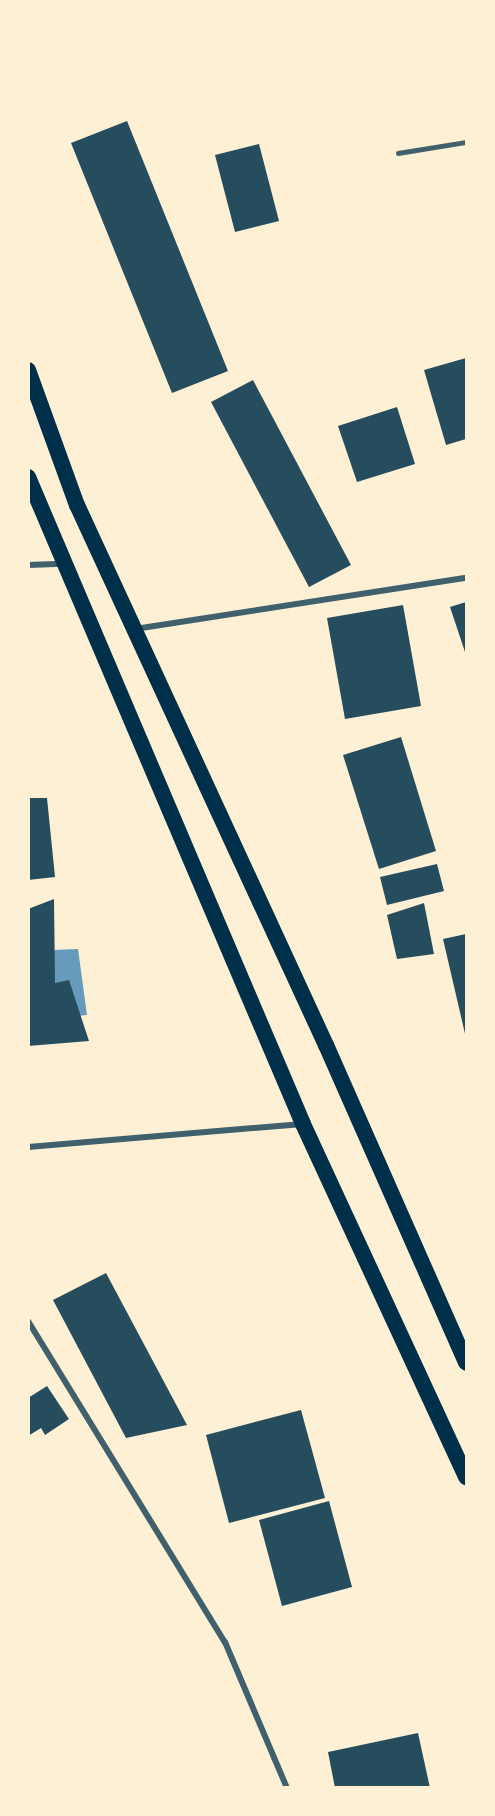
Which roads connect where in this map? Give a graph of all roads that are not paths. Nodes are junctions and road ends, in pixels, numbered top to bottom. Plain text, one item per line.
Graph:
1 (466, 142) edge
2 (398, 153) dead end
3 (28, 370) edge
4 (28, 477) edge
5 (64, 564) junction
6 (28, 565) edge
7 (466, 578) edge
8 (134, 629) junction
9 (303, 1124) junction
10 (28, 1147) edge
11 (28, 1321) edge
12 (466, 1363) edge
13 (466, 1477) edge
14 (287, 1788) edge

1 - 2 lane
3 - 8 highway
4 - 5 highway
5 - 6 street
5 - 9 highway
7 - 8 street
8 - 12 highway
9 - 10 street
9 - 13 highway
11 - 14 street

